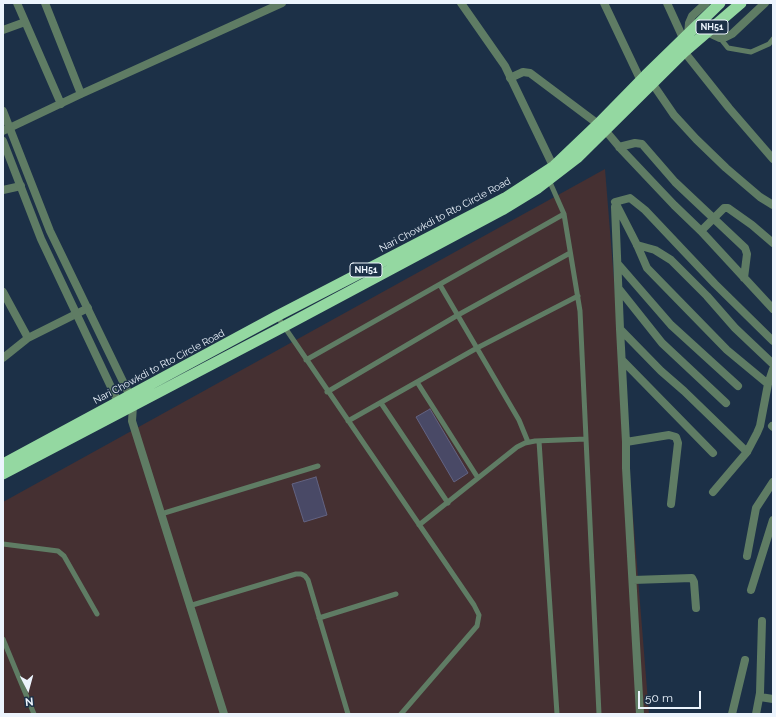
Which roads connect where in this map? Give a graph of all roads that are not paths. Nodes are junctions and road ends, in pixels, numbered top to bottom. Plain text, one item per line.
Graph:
1 (17, 3) edge
2 (45, 3) edge
3 (282, 3) edge
4 (461, 3) edge
5 (604, 3) edge
6 (667, 3) edge
7 (706, 3) edge
8 (720, 3) edge
9 (741, 3) edge
10 (765, 3) edge
11 (25, 22) junction
12 (3, 30) edge
13 (707, 32) junction
14 (720, 38) junction
15 (685, 39) junction
16 (773, 39) edge
17 (510, 78) junction
18 (646, 80) junction
19 (81, 94) junction
20 (61, 104) junction
21 (3, 111) edge
22 (602, 127) junction
23 (7, 130) edge
24 (3, 141) edge
25 (619, 147) junction
26 (773, 159) edge
27 (551, 173) junction
28 (21, 186) junction
29 (3, 190) edge
30 (615, 202) junction
31 (773, 205) edge
32 (564, 214) junction
33 (714, 219) junction
34 (701, 231) junction
35 (773, 243) edge
36 (637, 245) junction
37 (570, 253) junction
38 (618, 264) junction
39 (744, 278) junction
40 (440, 285) junction
41 (619, 289) junction
42 (3, 292) edge
43 (578, 296) junction
44 (88, 308) junction
45 (773, 309) edge
46 (77, 315) junction
47 (277, 316) junction
48 (458, 316) junction
49 (283, 327) junction
50 (620, 329) junction
51 (28, 338) junction
52 (773, 342) edge
53 (477, 348) junction
54 (3, 358) edge
55 (306, 360) junction
56 (622, 360) junction
57 (773, 364) edge
58 (773, 369) edge
59 (418, 382) junction
60 (768, 384) junction
61 (738, 386) dead end
62 (328, 392) junction
63 (132, 401) junction
64 (381, 403) junction
65 (726, 403) dead end
66 (120, 407) junction
67 (132, 421) junction
68 (348, 421) junction
69 (586, 439) junction
70 (539, 441) junction
71 (528, 442) junction
72 (626, 442) junction
73 (747, 452) junction
74 (713, 453) dead end
75 (3, 464) edge
76 (318, 466) dead end
77 (3, 474) edge
78 (478, 478) junction
79 (773, 482) edge
80 (713, 492) dead end
81 (448, 503) junction
82 (671, 504) dead end
83 (162, 514) junction
84 (773, 520) edge
85 (419, 525) junction
86 (3, 544) edge
87 (747, 556) dead end
88 (633, 580) junction
89 (750, 590) dead end
90 (396, 594) dead end
91 (189, 606) junction
92 (696, 608) dead end
93 (97, 614) dead end
94 (319, 618) junction
95 (762, 621) dead end
96 (3, 639) edge
97 (745, 660) dead end
98 (760, 697) junction
99 (773, 699) edge
100 (34, 714) edge
101 (224, 714) edge
102 (348, 714) edge
103 (401, 714) edge
104 (557, 714) edge
105 (599, 714) edge
106 (640, 714) edge
107 (732, 714) edge
108 (756, 714) edge

1 - 11 street
2 - 19 street
3 - 19 street
4 - 17 street
5 - 18 street
6 - 15 street
7 - 15 street
8 - 15 highway, NH51
9 - 13 highway, NH51
10 - 14 street
11 - 12 street
11 - 20 street
13 - 14 street
13 - 15 highway, NH51
14 - 16 lane
15 - 18 highway, Nari Chowkdi to Rto Circle Road / NH51
15 - 26 street
17 - 22 street
17 - 27 street
18 - 22 highway, Nari Chowkdi to Rto Circle Road / NH51
18 - 31 street
19 - 20 street
20 - 23 street
21 - 23 street
22 - 25 street
22 - 27 highway, Nari Chowkdi to Rto Circle Road / NH51
23 - 44 street
24 - 28 street
25 - 33 street
25 - 34 street
27 - 32 lane
27 - 47 highway, Nari Chowkdi to Rto Circle Road / NH51
27 - 49 highway, NH51
28 - 29 street
28 - 46 street
30 - 36 street
30 - 38 street
30 - 52 street
32 - 37 lane
32 - 40 lane
33 - 34 street
33 - 35 street
33 - 39 street
34 - 39 street
36 - 57 street
36 - 60 street
37 - 43 lane
37 - 48 lane
38 - 41 street
38 - 61 street
39 - 45 street
40 - 48 lane
40 - 55 lane
41 - 50 street
41 - 65 street
42 - 51 street
43 - 53 lane
43 - 69 lane
44 - 46 street
44 - 63 street
46 - 51 street
46 - 66 street
47 - 49 lane
47 - 63 highway, Nari Chowkdi to Rto Circle Road / NH51
48 - 53 lane
48 - 62 lane
49 - 55 lane
49 - 63 highway, NH51
50 - 56 street
50 - 73 street
51 - 54 street
53 - 59 lane
53 - 71 lane
55 - 62 lane
56 - 72 street
56 - 74 street
58 - 60 street
59 - 64 lane
59 - 78 lane
60 - 73 street
62 - 68 lane
63 - 66 highway, Nari Chowkdi to Rto Circle Road / NH51
63 - 67 street
64 - 68 lane
64 - 81 lane
66 - 67 street
66 - 75 highway, Nari Chowkdi to Rto Circle Road / NH51
66 - 77 highway, NH51
67 - 83 street
68 - 85 lane
69 - 70 lane
69 - 105 lane
70 - 71 lane
70 - 104 lane
71 - 78 lane
72 - 82 street
72 - 88 street
73 - 80 street
76 - 83 lane
78 - 81 lane
79 - 87 street
81 - 85 lane
83 - 91 street
84 - 89 street
85 - 103 lane
86 - 93 lane
88 - 92 street
88 - 106 street
90 - 94 lane
91 - 94 lane
91 - 101 street
94 - 102 lane
95 - 98 street
96 - 100 lane
97 - 107 street
98 - 99 street
98 - 108 street

